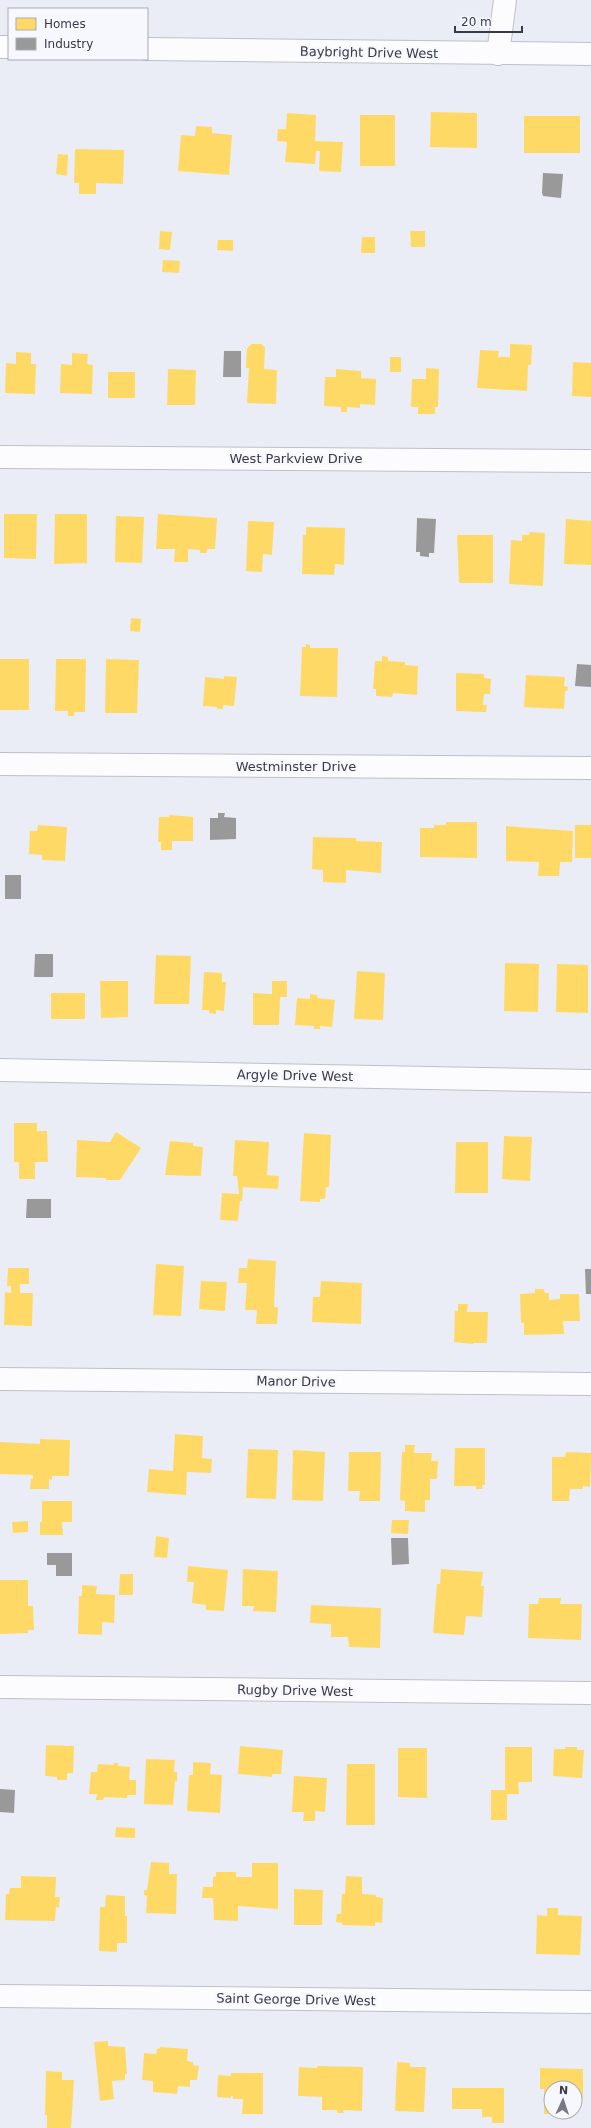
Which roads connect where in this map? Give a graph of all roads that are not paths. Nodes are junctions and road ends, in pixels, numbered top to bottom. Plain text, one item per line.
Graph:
1 (505, 0) edge
2 (148, 49) edge
3 (498, 54) junction
4 (591, 54) edge
5 (0, 457) edge
6 (591, 461) edge
7 (0, 764) edge
8 (591, 768) edge
9 (0, 1070) edge
10 (591, 1080) edge
11 (0, 1378) edge
12 (591, 1384) edge
13 (0, 1687) edge
14 (591, 1693) edge
15 (0, 1996) edge
16 (591, 2002) edge

1 - 3 street
2 - 3 street, Baybright Drive West
3 - 4 street, Baybright Drive West
5 - 6 street, West Parkview Drive
7 - 8 street, Westminster Drive
9 - 10 street, Argyle Drive West
11 - 12 street, Manor Drive
13 - 14 street, Rugby Drive West
15 - 16 street, Saint George Drive West

